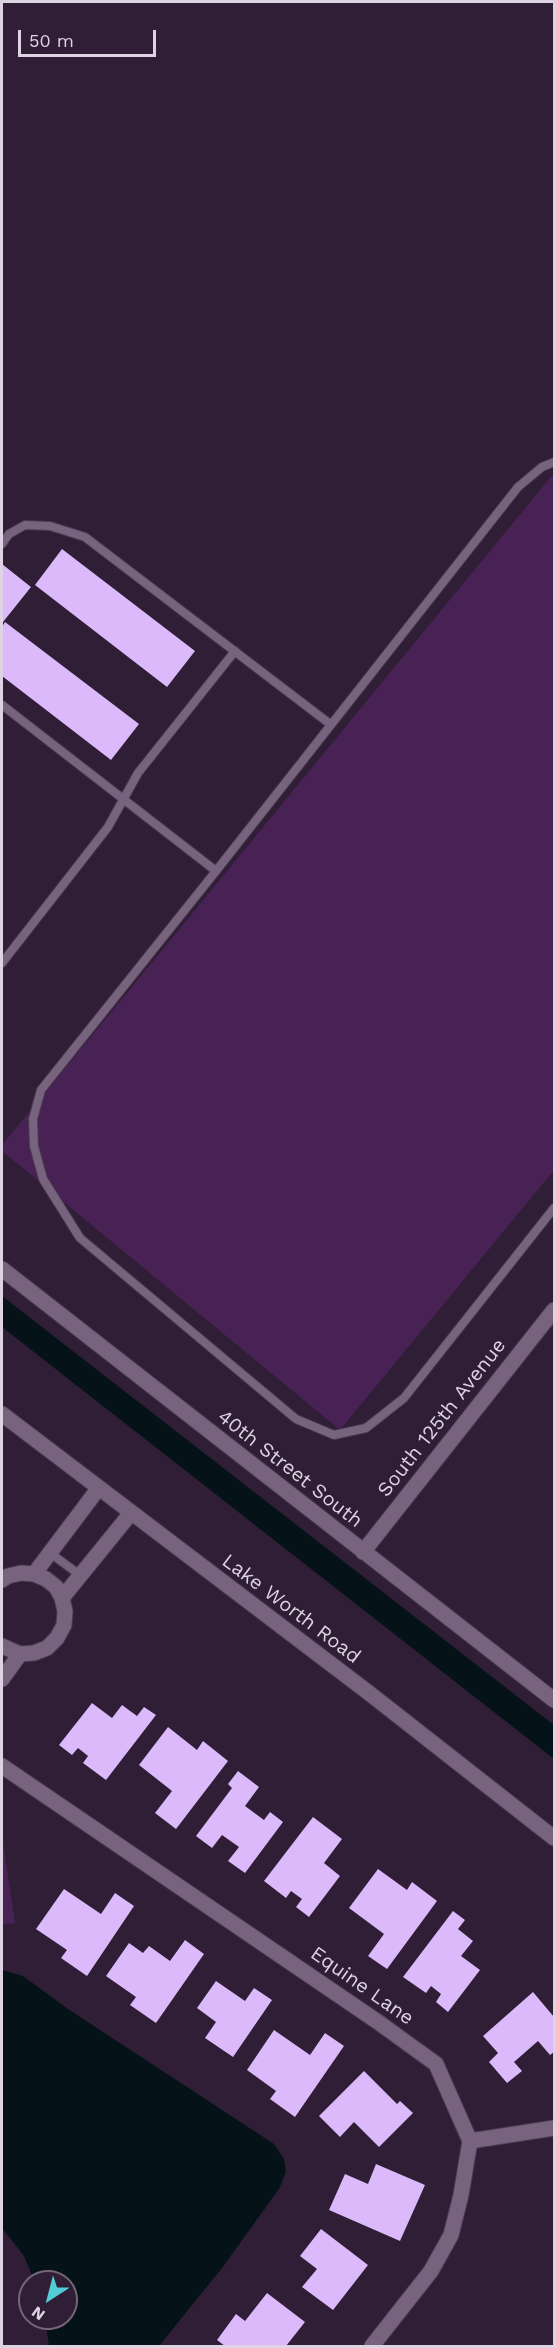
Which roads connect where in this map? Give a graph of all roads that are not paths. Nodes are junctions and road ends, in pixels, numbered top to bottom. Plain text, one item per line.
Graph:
1 (555, 462) edge
2 (2, 544) edge
3 (235, 651) junction
4 (2, 705) edge
5 (330, 724) junction
6 (123, 799) junction
7 (216, 871) junction
8 (2, 963) edge
9 (555, 1208) edge
10 (2, 1269) edge
11 (555, 1310) edge
12 (2, 1414) edge
13 (98, 1489) junction
14 (131, 1513) junction
15 (50, 1552) junction
16 (363, 1552) junction
17 (34, 1574) junction
18 (80, 1575) junction
19 (2, 1580) edge
20 (62, 1598) junction
21 (2, 1646) edge
22 (20, 1654) junction
23 (2, 1679) edge
24 (555, 1700) edge
25 (2, 1766) edge
26 (555, 1838) edge
27 (555, 2128) edge
28 (470, 2141) junction
29 (372, 2346) edge

1 - 5 lane
2 - 3 lane
3 - 5 lane
3 - 6 lane
4 - 6 lane
5 - 7 lane
6 - 7 lane
6 - 8 lane
7 - 9 lane
10 - 16 street, 40th Street South
11 - 16 street, South 125th Avenue
12 - 13 street, Lake Worth Road
13 - 14 street, Lake Worth Road
13 - 15 street
14 - 18 street
14 - 26 street, Lake Worth Road
15 - 17 street
15 - 18 lane
16 - 24 street, 40th Street South
17 - 19 street
17 - 20 street
18 - 20 street
20 - 22 street
21 - 22 street
22 - 23 street
25 - 28 street, Equine Lane
27 - 28 street
28 - 29 street

